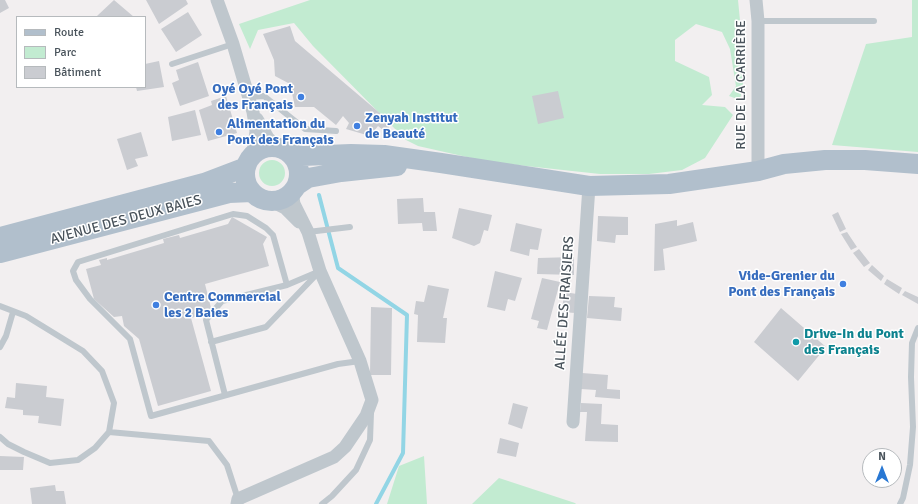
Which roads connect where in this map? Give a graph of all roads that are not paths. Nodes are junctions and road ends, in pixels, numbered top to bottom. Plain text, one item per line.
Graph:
1 (217, 0) edge
2 (756, 0) edge
3 (758, 21) junction
4 (874, 21) dead end
5 (233, 44) junction
6 (172, 64) dead end
7 (248, 97) junction
8 (253, 112) junction
9 (336, 131) dead end
10 (284, 150) junction
11 (249, 161) junction
12 (441, 163) junction
13 (918, 164) edge
14 (758, 171) junction
15 (918, 177) edge
16 (589, 186) junction
17 (294, 189) junction
18 (260, 196) junction
19 (350, 227) dead end
20 (306, 229) junction
21 (0, 237) edge
22 (0, 253) edge
23 (320, 271) junction
24 (287, 285) junction
25 (0, 306) edge
26 (13, 312) junction
27 (918, 328) edge
28 (211, 342) junction
29 (0, 346) edge
30 (360, 361) junction
31 (225, 395) junction
32 (372, 400) junction
33 (573, 422) dead end
34 (109, 432) junction
35 (0, 437) edge
36 (238, 502) edge
37 (322, 504) edge
38 (900, 504) edge

1 - 5 street
2 - 3 street, RUE DE LA CARRIÈRE
3 - 4 lane
3 - 14 street, RUE DE LA CARRIÈRE
5 - 6 lane
5 - 7 street
7 - 8 street
7 - 9 lane
8 - 10 street
8 - 11 street
10 - 11 main road
10 - 12 main road
10 - 17 main road
11 - 18 main road
11 - 21 main road, AVENUE DES DEUX BAIES
12 - 16 main road
12 - 17 main road
13 - 14 main road
14 - 15 main road
14 - 16 main road
16 - 33 street, ALLÉE DES FRAISIERS
17 - 18 main road
17 - 20 street
18 - 20 street
18 - 22 main road, AVENUE DES DEUX BAIES
19 - 20 lane
20 - 23 street
23 - 24 lane
23 - 28 lane
23 - 30 street
24 - 28 lane
24 - 31 lane
25 - 26 lane
26 - 29 lane
26 - 34 lane
27 - 38 lane
28 - 31 lane
30 - 31 lane
30 - 32 street
32 - 36 street
32 - 37 lane
34 - 35 lane
34 - 36 lane

